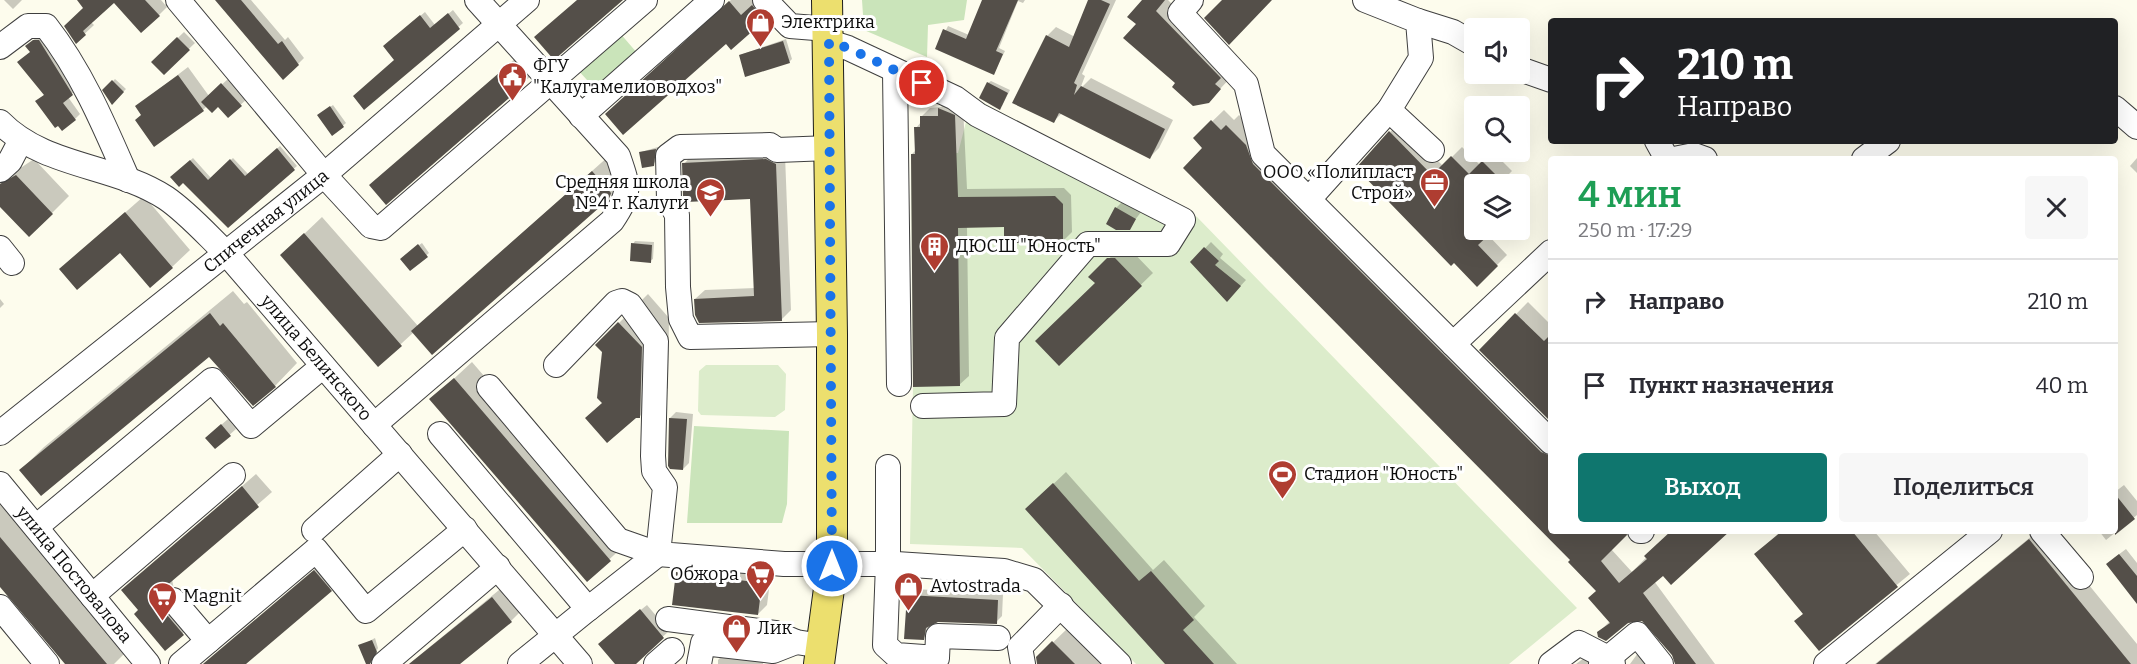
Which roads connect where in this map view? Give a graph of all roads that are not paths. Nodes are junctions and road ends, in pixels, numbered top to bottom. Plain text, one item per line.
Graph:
1 (178, 0) edge
2 (477, 0) edge
3 (526, 0) edge
4 (645, 0) edge
5 (712, 0) edge
6 (765, 0) edge
7 (1191, 0) edge
8 (1365, 0) edge
9 (1418, 21) junction
10 (828, 24) edge
11 (498, 25) junction
12 (1464, 38) edge
13 (0, 46) edge
14 (895, 71) junction
15 (1530, 73) edge
16 (1548, 79) edge
17 (549, 82) junction
18 (1389, 110) junction
19 (2118, 111) edge
20 (581, 116) junction
21 (0, 123) edge
22 (2137, 127) edge
23 (21, 140) junction
24 (1884, 144) edge
25 (830, 148) junction
26 (1432, 150) dead end
27 (1867, 156) edge
28 (0, 170) edge
29 (324, 175) junction
30 (128, 180) junction
31 (1309, 199) junction
32 (227, 254) junction
33 (1548, 255) edge
34 (832, 334) junction
35 (1453, 344) junction
36 (556, 365) dead end
37 (323, 366) junction
38 (899, 384) dead end
39 (489, 387) dead end
40 (923, 406) dead end
41 (374, 424) junction
42 (0, 433) edge
43 (440, 434) dead end
44 (1548, 439) edge
45 (400, 454) junction
46 (888, 467) dead end
47 (233, 475) dead end
48 (0, 484) edge
49 (36, 527) junction
50 (465, 529) junction
51 (314, 530) dead end
52 (1986, 534) edge
53 (2045, 534) edge
54 (658, 554) junction
55 (888, 564) junction
56 (832, 566) junction
57 (498, 567) junction
58 (2081, 577) dead end
59 (92, 596) junction
60 (173, 600) dead end
61 (1060, 605) junction
62 (0, 607) edge
63 (588, 609) junction
64 (668, 620) dead end
65 (557, 634) junction
66 (998, 638) dead end
67 (208, 641) junction
68 (812, 651) edge
69 (772, 657) edge
70 (940, 661) edge
71 (143, 662) edge
72 (1607, 662) edge
73 (47, 664) edge
74 (181, 664) edge
75 (384, 664) edge
76 (520, 664) edge
77 (580, 664) edge
78 (699, 664) edge
79 (1023, 664) edge
80 (1119, 664) edge
81 (1551, 664) edge
82 (1661, 664) edge
83 (1826, 664) edge

1 - 29 street
2 - 11 street
3 - 11 street, Спичечная улица
4 - 17 street
5 - 20 street
6 - 10 street
7 - 31 street
8 - 9 street
9 - 12 street
9 - 18 street
10 - 14 street
10 - 25 main road
11 - 17 street
11 - 29 street, Спичечная улица
13 - 30 street
14 - 38 street
14 - 40 street
15 - 16 street
17 - 20 street
17 - 29 street
18 - 26 street
18 - 31 street
19 - 22 street
20 - 41 street
21 - 23 street, улица Белинского
23 - 28 street
23 - 30 street, улица Белинского
24 - 27 street
25 - 34 main road
25 - 34 street
29 - 32 street, Спичечная улица
30 - 32 street, улица Белинского
31 - 35 street
32 - 37 street, улица Белинского
32 - 42 street, Спичечная улица
33 - 35 street
34 - 56 main road
35 - 44 street
36 - 54 street
37 - 41 street, улица Белинского
37 - 49 street
39 - 54 street
41 - 45 street, улица Белинского
43 - 63 street
45 - 50 street, улица Белинского
45 - 51 street
46 - 55 street
47 - 59 street
48 - 49 street, улица Постовалова
49 - 59 street, улица Постовалова
50 - 57 street, улица Белинского
50 - 67 street
52 - 83 street
53 - 58 street
54 - 56 street
54 - 63 street
55 - 56 street
55 - 61 street
55 - 70 street
56 - 68 main road
57 - 65 street, улица Белинского
57 - 75 street
59 - 71 street, улица Постовалова
60 - 67 street
61 - 79 street
61 - 80 street
62 - 73 street
63 - 65 street
64 - 68 street
65 - 76 street
65 - 77 street, улица Белинского
66 - 70 street
67 - 74 street
68 - 69 street
69 - 78 street
72 - 81 street
72 - 82 street

